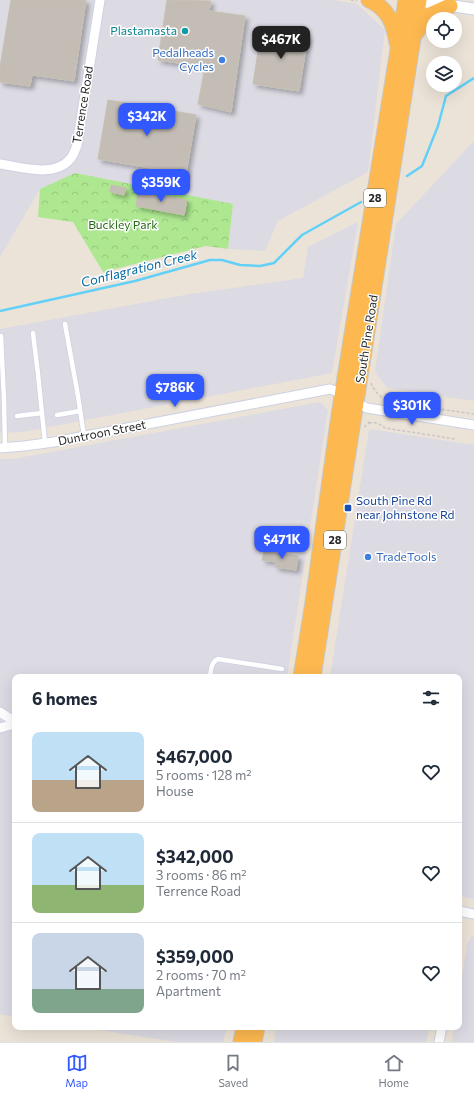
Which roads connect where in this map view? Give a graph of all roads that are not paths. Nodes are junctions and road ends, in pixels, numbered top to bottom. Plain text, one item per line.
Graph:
1 (100, 0) edge
2 (369, 0) edge
3 (414, 0) edge
4 (450, 6) junction
5 (474, 9) edge
6 (414, 35) junction
7 (398, 48) junction
8 (0, 164) edge
9 (66, 324) dead end
10 (33, 333) dead end
11 (1, 336) edge
12 (343, 395) junction
13 (357, 403) junction
14 (80, 410) junction
15 (42, 413) junction
16 (57, 415) dead end
17 (2, 416) edge
18 (17, 416) dead end
19 (474, 425) edge
20 (84, 436) junction
21 (45, 443) junction
22 (2, 447) edge
23 (282, 669) dead end
24 (210, 674) edge
25 (301, 674) edge
26 (313, 674) edge
27 (0, 712) edge
28 (12, 721) edge
29 (12, 724) edge
30 (0, 728) edge
31 (462, 913) edge
32 (474, 914) edge
33 (243, 1030) edge
34 (256, 1030) edge
35 (441, 1030) edge
36 (241, 1042) edge
37 (254, 1042) edge
38 (439, 1042) edge

1 - 8 street, Terrence Road
2 - 7 highway
3 - 4 street
3 - 6 highway, South Pine Road / 28
3 - 7 highway, South Pine Road / 28
4 - 5 street
4 - 6 highway
6 - 13 highway, South Pine Road / 28
7 - 12 highway, South Pine Road / 28
9 - 14 lane
10 - 15 lane
11 - 17 lane
12 - 13 street, Duntroon Street
12 - 20 street, Duntroon Street
12 - 25 highway, South Pine Road / 28
13 - 19 street, Duntroon Street
13 - 26 highway, South Pine Road / 28
14 - 16 lane
14 - 20 lane
15 - 18 lane
15 - 21 lane
17 - 22 lane
20 - 21 street, Duntroon Street
21 - 22 street, Duntroon Street
23 - 24 lane
27 - 28 street
29 - 30 street
31 - 32 street
33 - 36 highway
34 - 37 highway
35 - 38 street

